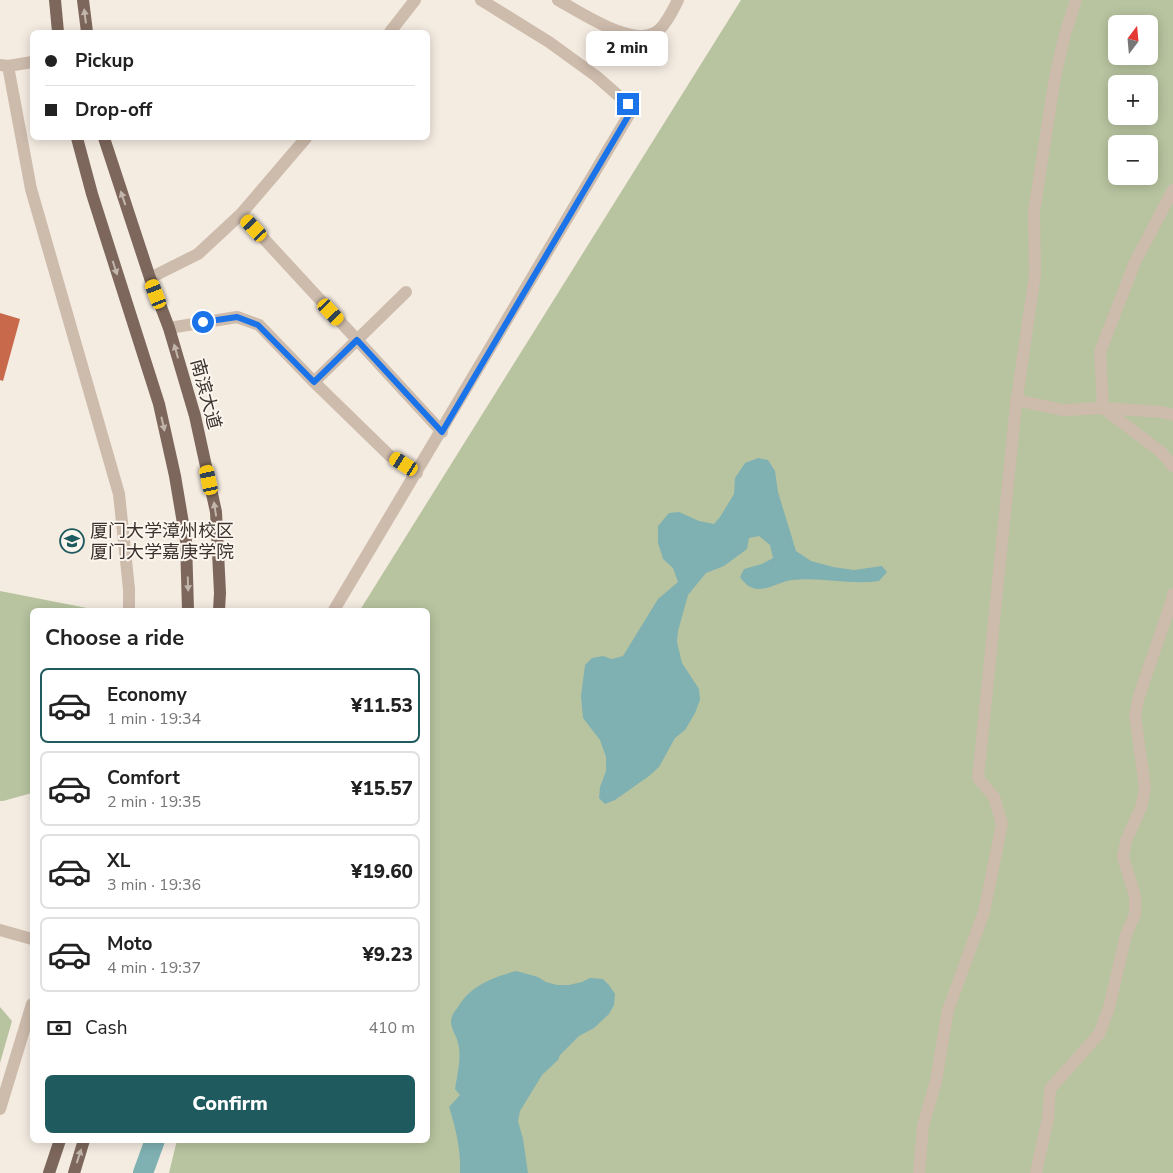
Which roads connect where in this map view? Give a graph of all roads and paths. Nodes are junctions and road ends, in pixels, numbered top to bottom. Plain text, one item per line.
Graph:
1 (54, 0) edge
2 (83, 0) edge
3 (415, 0) edge
4 (482, 0) edge
5 (558, 0) edge
6 (678, 0) edge
7 (1076, 0) edge
8 (58, 30) edge
9 (87, 30) edge
10 (392, 30) edge
11 (30, 62) edge
12 (4, 66) edge
13 (78, 140) edge
14 (105, 140) edge
15 (304, 140) edge
16 (1173, 190) edge
17 (241, 214) junction
18 (150, 278) junction
19 (406, 292) dead end
20 (169, 328) junction
21 (357, 340) junction
22 (314, 382) junction
23 (1016, 400) junction
24 (1104, 408) junction
25 (1173, 415) edge
26 (442, 432) junction
27 (1173, 466) edge
28 (417, 473) junction
29 (1173, 594) edge
30 (128, 608) edge
31 (188, 608) edge
32 (219, 608) edge
33 (335, 608) edge
34 (0, 930) edge
35 (30, 938) edge
36 (30, 1011) edge
37 (0, 1109) edge
38 (59, 1143) edge
39 (83, 1143) edge
40 (50, 1173) edge
41 (74, 1173) edge
42 (919, 1173) edge
43 (1036, 1173) edge

1 - 8 main road
9 -> 2 main road
3 - 10 street
4 - 26 street
5 - 6 street
7 - 23 street
11 - 12 street
12 - 30 street
13 -> 31 main road
18 -> 14 main road, 南滨大道
15 - 17 street
16 - 24 street
17 - 18 street
17 - 21 street
18 - 20 main road, 南滨大道
19 - 21 street
20 - 22 street
32 -> 20 main road, 南滨大道
21 - 22 street
21 - 26 street
22 - 28 street
23 - 24 street
23 - 42 street
24 - 25 street
24 - 27 street
26 - 28 street
28 - 33 street
29 - 43 street
34 - 35 street
36 - 37 street
38 - 40 main road
41 -> 39 main road

